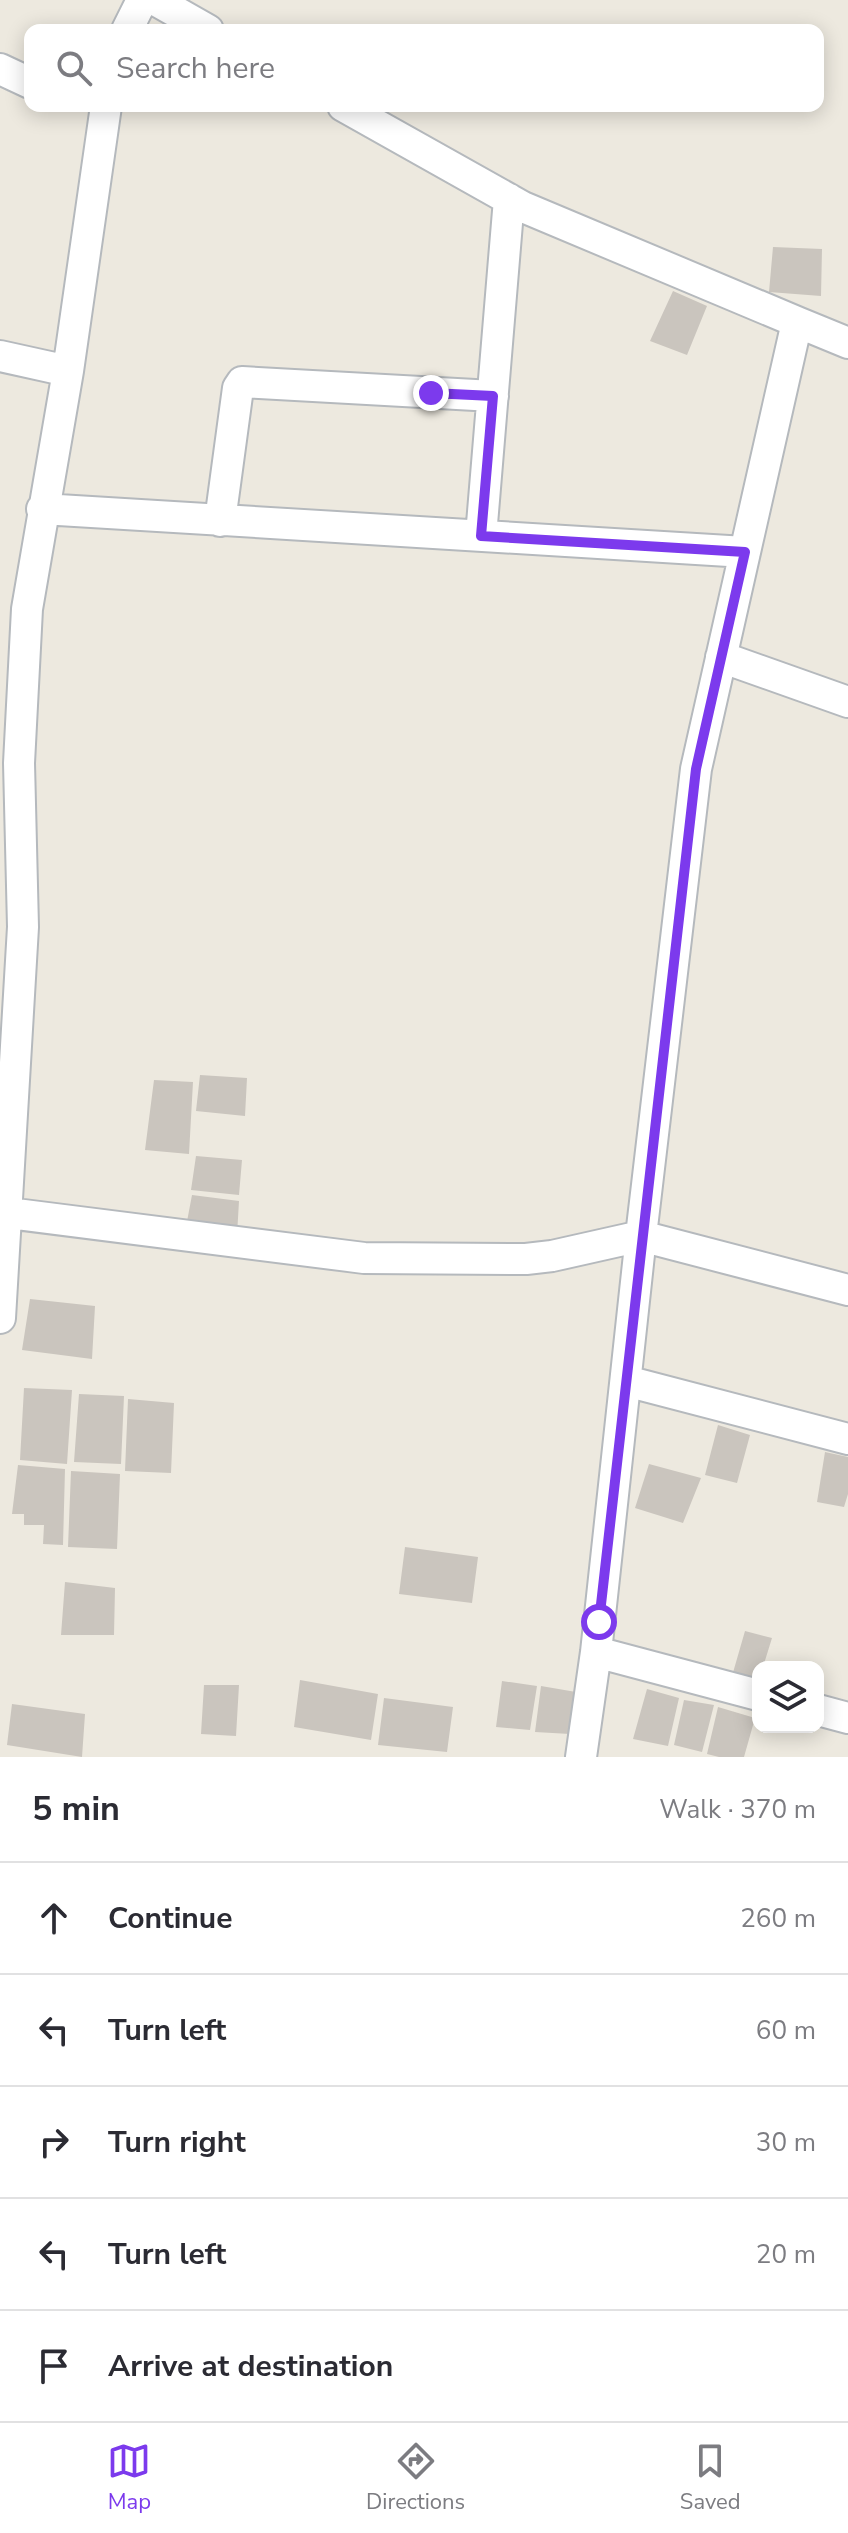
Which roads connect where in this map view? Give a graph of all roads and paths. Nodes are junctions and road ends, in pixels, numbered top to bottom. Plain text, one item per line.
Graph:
1 (142, 0) edge
2 (155, 0) edge
3 (130, 24) edge
4 (197, 24) edge
5 (0, 69) edge
6 (24, 80) edge
7 (96, 112) edge
8 (354, 112) edge
9 (509, 199) junction
10 (797, 322) junction
11 (848, 343) edge
12 (0, 356) edge
13 (68, 371) junction
14 (493, 396) junction
15 (42, 509) junction
16 (220, 521) junction
17 (481, 536) junction
18 (745, 552) junction
19 (14, 606) edge
20 (721, 657) junction
21 (848, 702) edge
22 (9, 761) edge
23 (12, 924) edge
24 (3, 1213) edge
25 (641, 1236) junction
26 (848, 1290) edge
27 (0, 1318) edge
28 (626, 1381) junction
29 (848, 1439) edge
30 (596, 1652) junction
31 (752, 1693) edge
32 (824, 1712) edge
33 (848, 1718) edge
34 (581, 1757) edge

1 - 3 street
2 - 4 street
5 - 6 street
7 - 13 street
8 - 9 street
9 - 10 street
9 - 14 street
10 - 11 street
10 - 18 street
12 - 13 street
13 - 15 street
14 - 16 street
14 - 17 street
15 - 16 street
15 - 19 street
16 - 17 street
17 - 18 street
18 - 20 street
19 - 22 street
20 - 21 street
20 - 25 street
22 - 23 street
23 - 24 street
24 - 25 street
24 - 27 street
25 - 26 street
25 - 28 street
28 - 29 street
28 - 30 street
30 - 31 street
30 - 34 street
32 - 33 street

